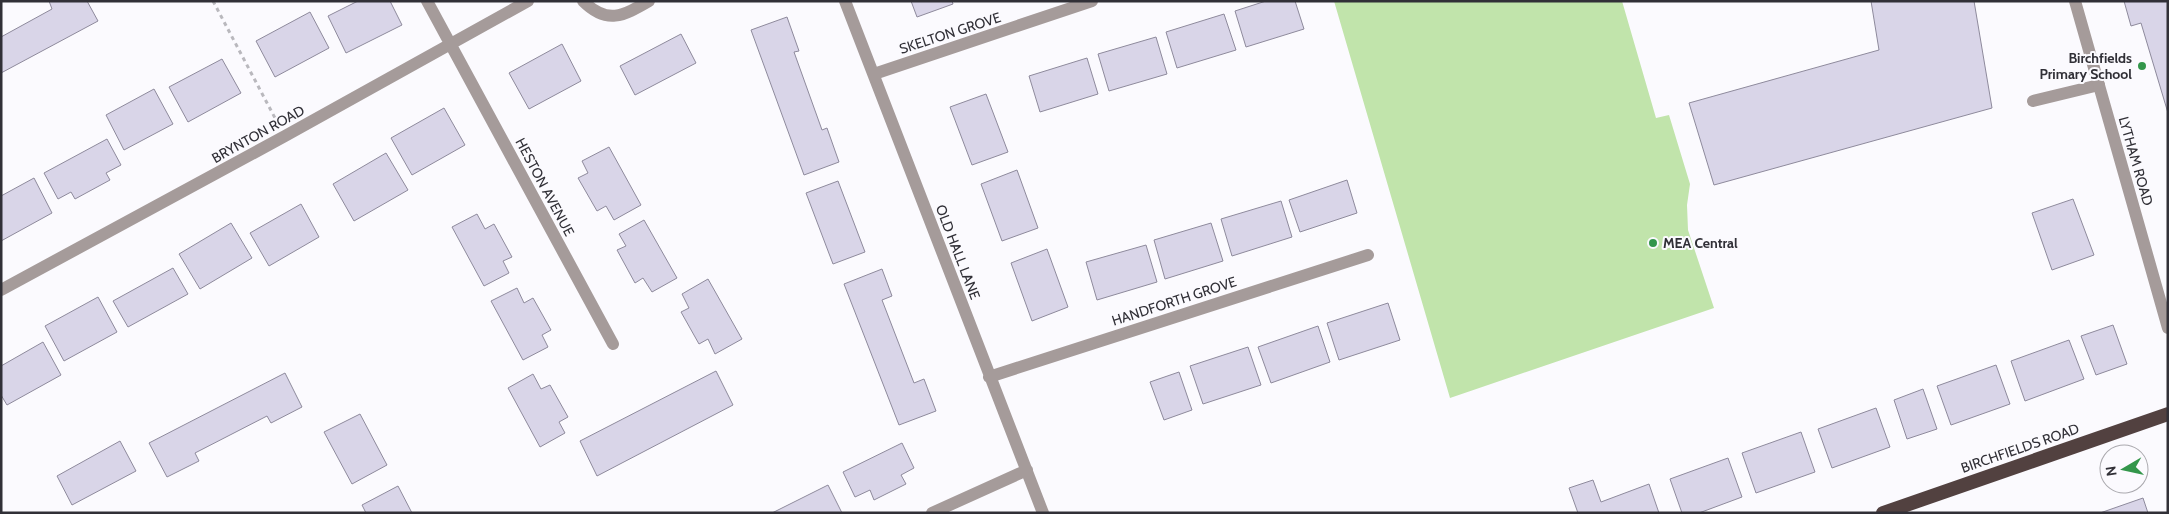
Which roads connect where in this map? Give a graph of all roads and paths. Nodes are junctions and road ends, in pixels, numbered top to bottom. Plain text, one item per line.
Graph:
1 (212, 1) edge
2 (427, 1) edge
3 (528, 1) edge
4 (583, 1) edge
5 (648, 1) edge
6 (845, 1) edge
7 (1092, 1) edge
8 (2075, 1) edge
9 (451, 44) junction
10 (874, 74) junction
11 (2099, 85) junction
12 (2033, 101) dead end
13 (285, 136) junction
14 (1368, 255) dead end
15 (1, 290) edge
16 (2168, 328) edge
17 (613, 344) dead end
18 (989, 377) junction
19 (2168, 414) edge
20 (1027, 470) junction
21 (932, 513) edge
22 (1043, 513) edge
23 (1883, 513) edge

1 - 13 path
2 - 9 street, HESTON AVENUE
3 - 9 street, BRYNTON ROAD
4 - 5 street
6 - 10 street, OLD HALL LANE
7 - 10 street, SKELTON GROVE
8 - 11 street, LYTHAM ROAD
9 - 13 street, BRYNTON ROAD
9 - 17 street, HESTON AVENUE
10 - 18 street, OLD HALL LANE
11 - 12 street
11 - 16 street, LYTHAM ROAD
13 - 15 street, BRYNTON ROAD
14 - 18 street, HANDFORTH GROVE
18 - 20 street, OLD HALL LANE
19 - 23 highway, BIRCHFIELDS ROAD
20 - 21 street
20 - 22 street, OLD HALL LANE

